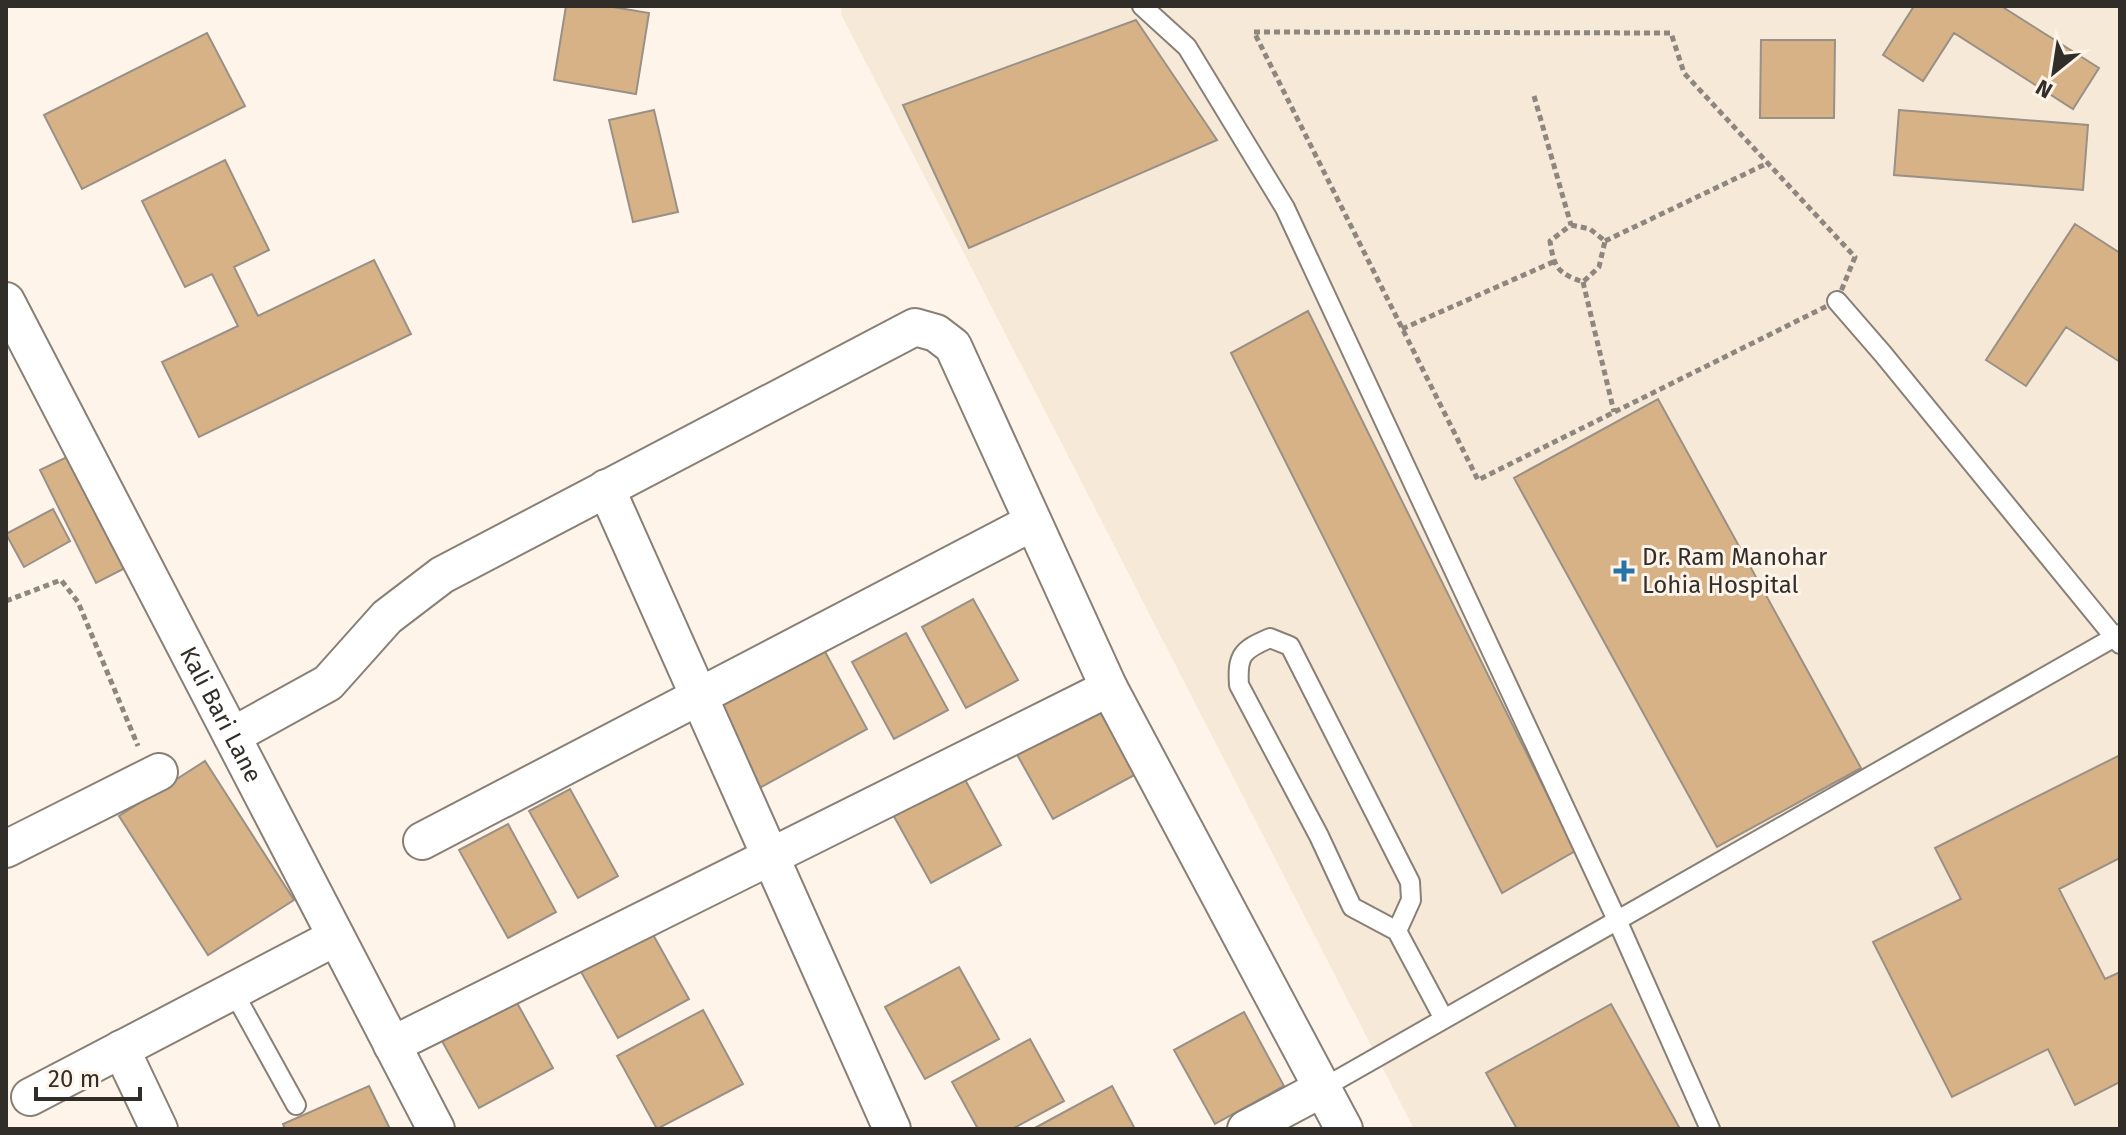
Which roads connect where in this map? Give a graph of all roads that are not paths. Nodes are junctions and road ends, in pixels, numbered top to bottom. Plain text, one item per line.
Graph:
1 (1142, 6) edge
2 (6, 301) edge
3 (1837, 301) road end
4 (606, 488) junction
5 (1033, 522) junction
6 (2119, 638) edge
7 (1109, 688) junction
8 (699, 698) junction
9 (232, 736) junction
10 (159, 772) dead end
11 (422, 841) dead end
12 (6, 849) edge
13 (770, 859) junction
14 (1617, 920) junction
15 (1397, 931) junction
16 (336, 937) junction
17 (233, 991) junction
18 (1444, 1019) junction
19 (392, 1045) junction
20 (121, 1049) junction
21 (1323, 1088) junction
22 (30, 1097) dead end
23 (296, 1105) dead end
24 (159, 1129) edge
25 (436, 1129) edge
26 (892, 1129) edge
27 (1246, 1129) edge
28 (1344, 1129) edge
29 (1710, 1129) edge

1 - 14 lane
2 - 9 street, Kali Bari Lane
3 - 6 lane
4 - 5 street
4 - 8 street
4 - 9 street
5 - 7 street
5 - 8 street
6 - 14 lane
7 - 13 street
7 - 21 street
8 - 11 street
8 - 13 street
9 - 16 street, Kali Bari Lane
10 - 12 street
13 - 19 street
13 - 26 street
14 - 18 lane
14 - 29 lane
15 - 15 lane
15 - 18 lane
16 - 17 street
16 - 19 street, Kali Bari Lane
17 - 20 street
17 - 23 lane
18 - 21 lane
19 - 25 street, Kali Bari Lane
20 - 22 street
20 - 24 street
21 - 27 street
21 - 28 street

